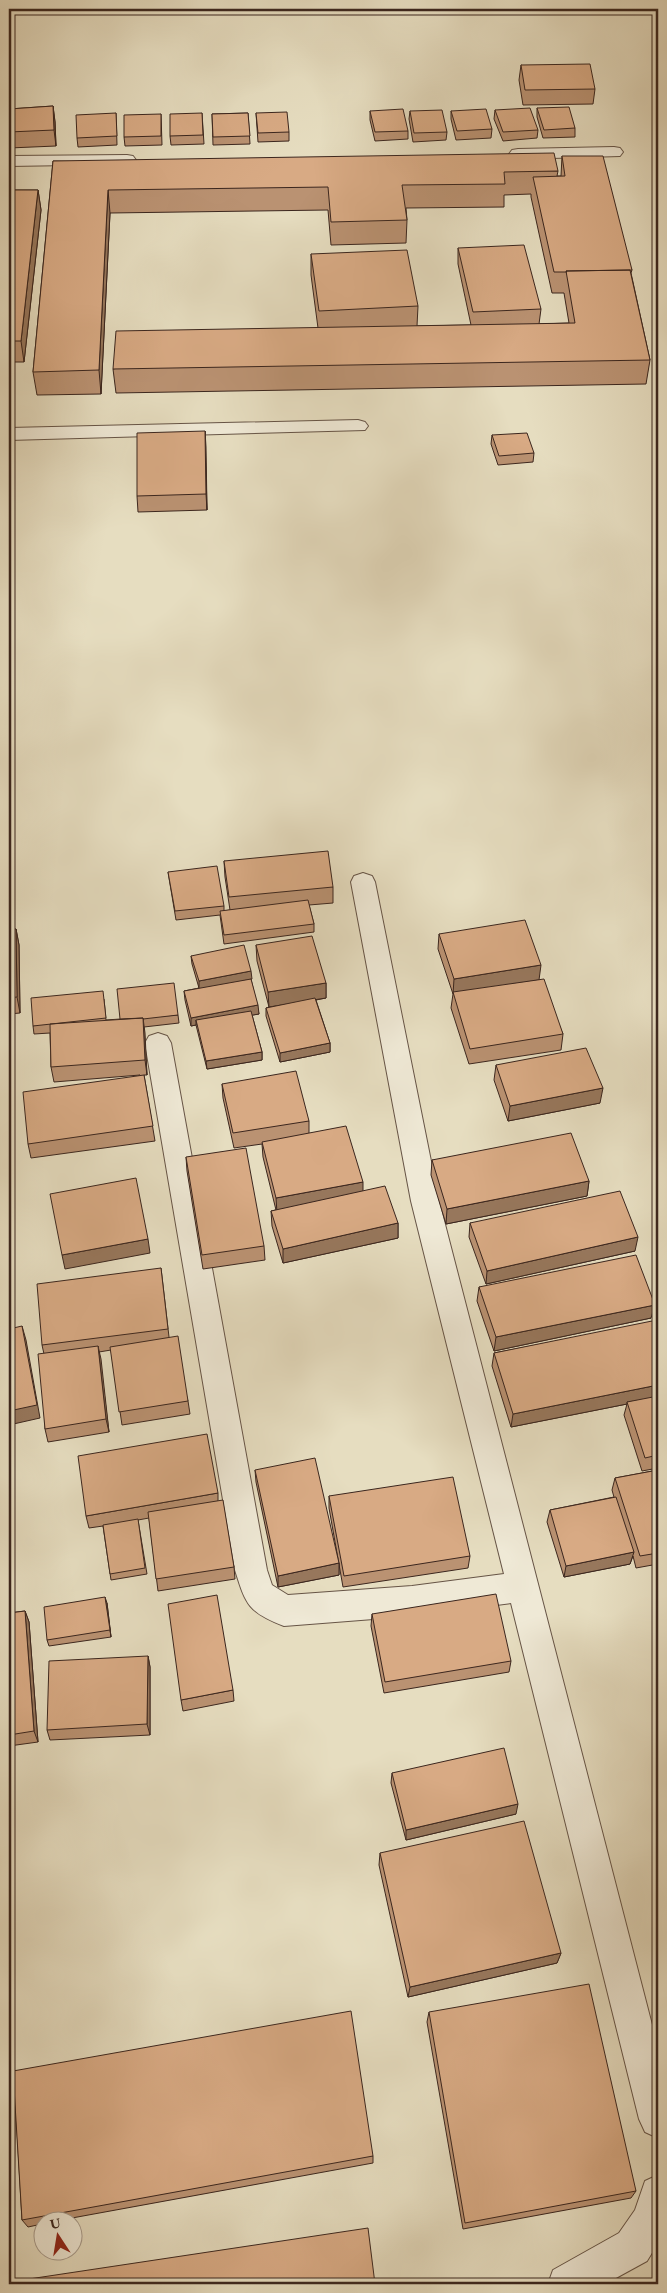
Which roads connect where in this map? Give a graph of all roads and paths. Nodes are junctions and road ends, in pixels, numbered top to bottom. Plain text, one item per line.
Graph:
1 (614, 152) dead end
2 (503, 155) edge
3 (146, 160) edge
4 (9, 161) edge
5 (358, 426) dead end
6 (9, 434) edge
7 (363, 882) dead end
8 (158, 1043) dead end
9 (523, 1586) junction
10 (658, 2118) edge
11 (658, 2194) edge
12 (567, 2284) edge

1 - 2 street
3 - 4 street
5 - 6 street
7 - 9 street
8 - 9 street
9 - 10 street
11 - 12 street

